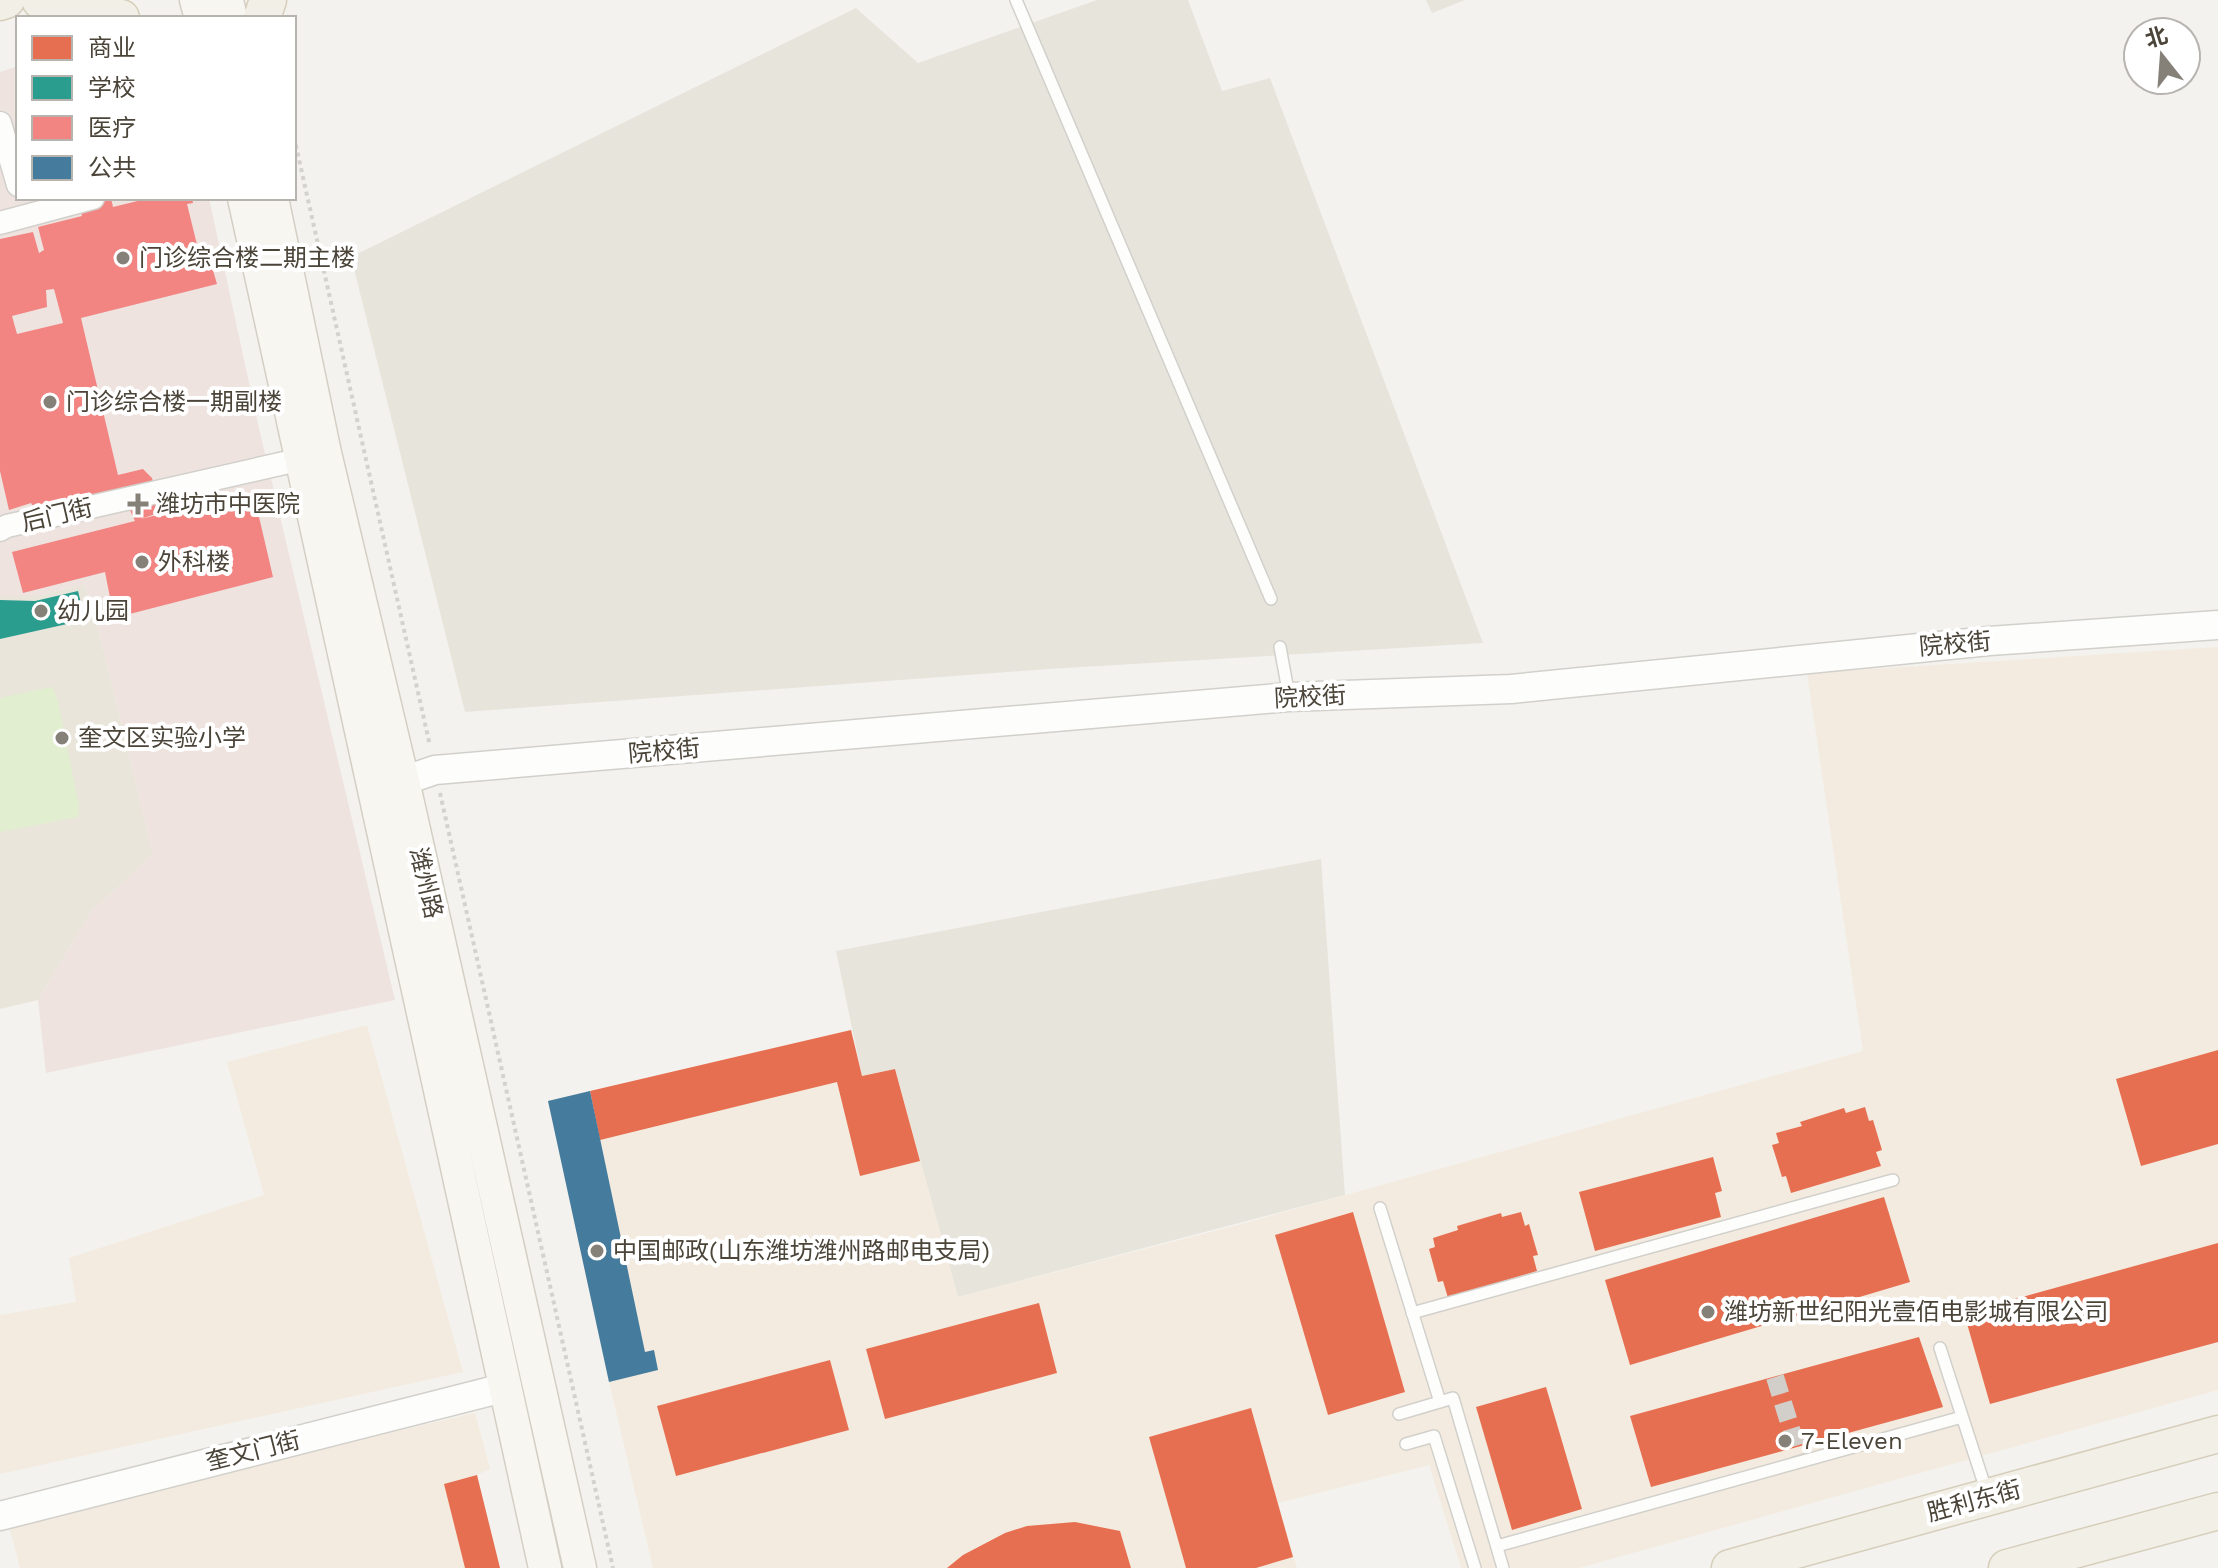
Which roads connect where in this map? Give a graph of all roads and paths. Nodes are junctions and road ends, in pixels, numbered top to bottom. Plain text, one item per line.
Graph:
1 (6, 0) edge
2 (40, 0) edge
3 (1016, 0) edge
4 (0, 2) edge
5 (112, 16) edge
6 (0, 123) edge
7 (296, 146) edge
8 (16, 178) edge
9 (78, 200) edge
10 (244, 200) edge
11 (272, 200) edge
12 (24, 207) edge
13 (0, 223) edge
14 (302, 459) junction
15 (0, 530) edge
16 (1271, 599) dead end
17 (2218, 625) edge
18 (1280, 647) dead end
19 (1289, 697) junction
20 (435, 770) junction
21 (403, 781) junction
22 (1893, 1180) dead end
23 (1380, 1208) dead end
24 (1412, 1313) junction
25 (1940, 1348) dead end
26 (507, 1387) junction
27 (1440, 1402) junction
28 (1399, 1414) dead end
29 (1962, 1417) junction
30 (2218, 1434) edge
31 (1406, 1444) dead end
32 (1989, 1497) junction
33 (2218, 1511) edge
34 (0, 1516) edge
35 (1497, 1546) junction
36 (545, 1568) edge
37 (580, 1568) edge
38 (613, 1568) edge
39 (1475, 1568) edge
40 (1503, 1568) edge
41 (1730, 1568) edge
42 (2007, 1568) edge

1 - 4 main road
2 - 5 main road
3 - 16 lane
6 - 8 street
7 - 20 path
9 - 12 street
10 - 14 main road, 潍州路
11 - 21 main road, 潍州路
12 - 13 street
14 - 15 street, 后门街
14 - 26 main road, 潍州路
17 - 19 street, 院校街
18 - 19 lane
19 - 20 street, 院校街
20 - 21 street, 院校街
20 - 38 path
21 - 37 main road, 潍州路
22 - 24 lane
23 - 24 lane
24 - 27 lane
25 - 29 lane
26 - 34 street, 奎文门街
26 - 36 main road, 潍州路
27 - 28 lane
27 - 35 lane
29 - 32 lane
29 - 35 lane
30 - 32 main road, 胜利东街
31 - 39 lane
32 - 41 main road, 胜利东街
33 - 42 main road
35 - 40 lane

